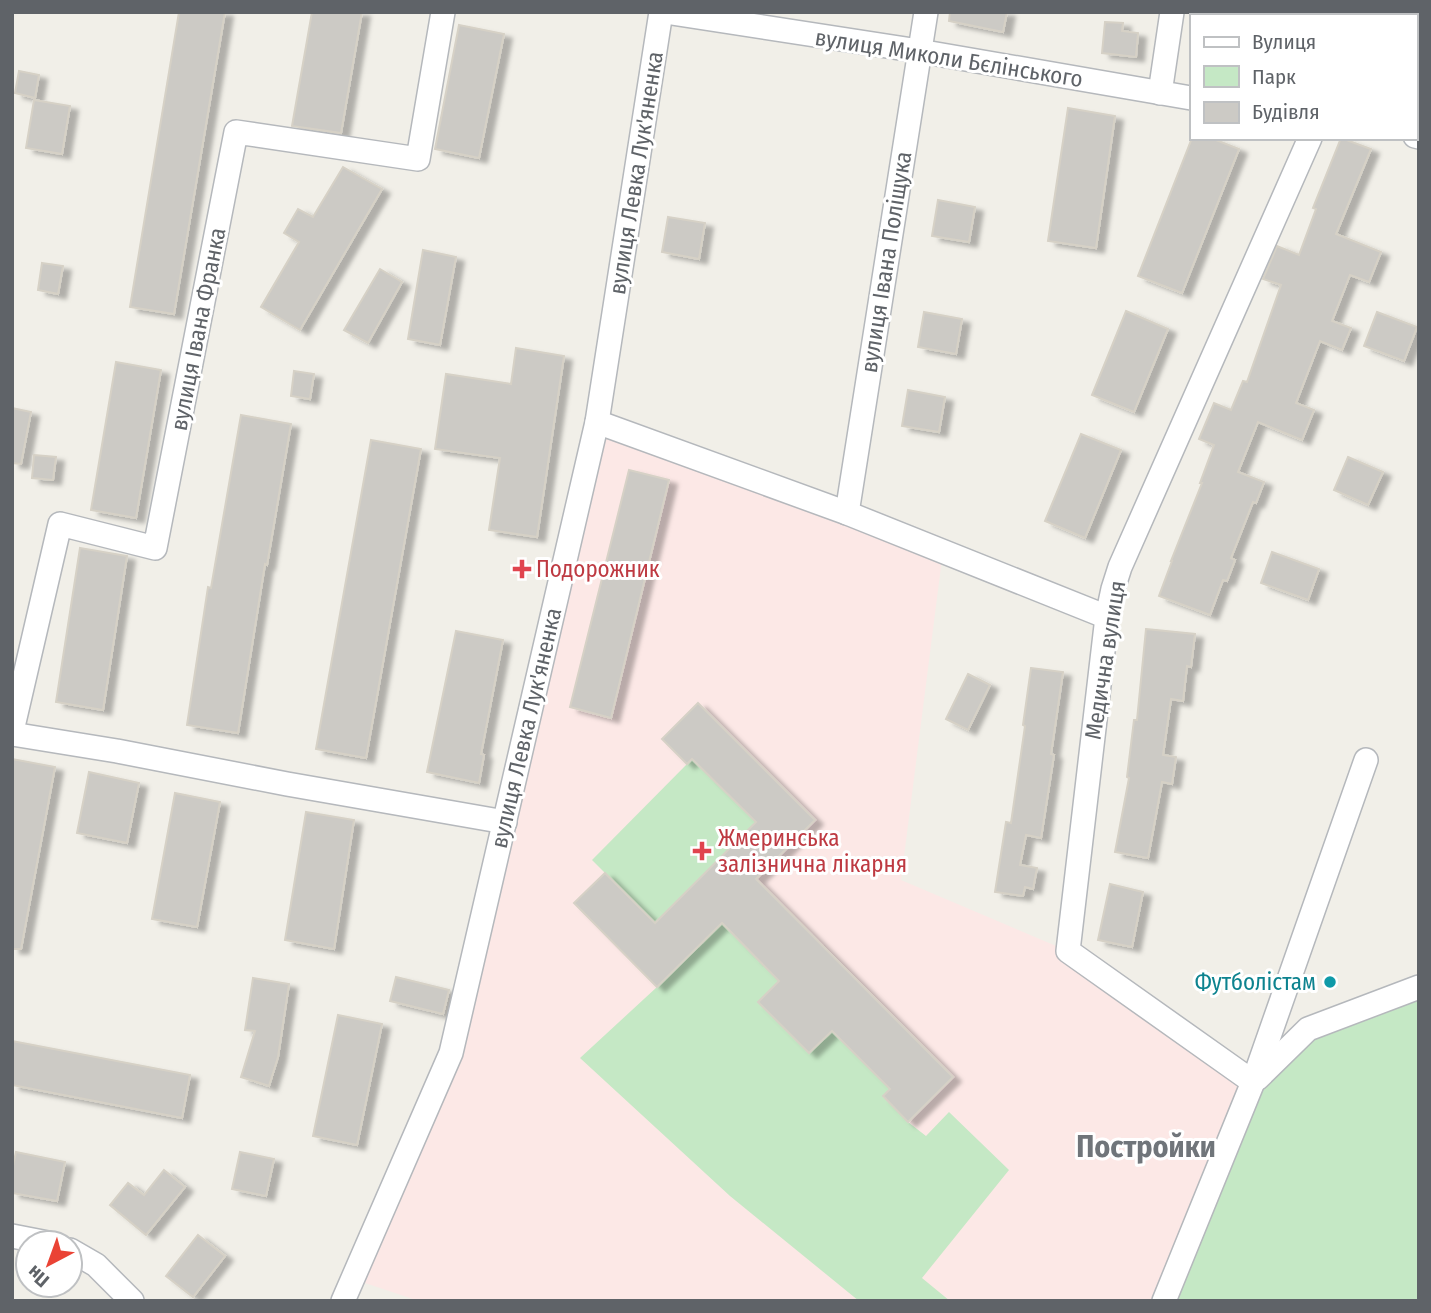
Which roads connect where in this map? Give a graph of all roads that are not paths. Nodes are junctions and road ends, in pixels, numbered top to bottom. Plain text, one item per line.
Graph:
1 (443, 12) edge
2 (663, 12) edge
3 (926, 12) edge
4 (1172, 12) edge
5 (919, 51) junction
6 (1160, 93) junction
7 (1190, 98) edge
8 (1309, 140) edge
9 (597, 422) junction
10 (847, 513) junction
11 (1107, 617) junction
12 (12, 732) edge
13 (1366, 760) dead end
14 (505, 822) junction
15 (1419, 988) edge
16 (1253, 1082) junction
17 (84, 1258) edge
18 (132, 1301) edge
19 (343, 1301) edge
20 (1164, 1301) edge

1 - 12 street, вулиця Івана Франка
2 - 5 street, вулиця Миколи Бєлінського
2 - 9 street, вулиця Левка Лук'яненка
3 - 5 street, вулиця Івана Поліщука
4 - 6 street
5 - 6 street, вулиця Миколи Бєлінського
5 - 10 street, вулиця Івана Поліщука
6 - 7 street, вулиця Миколи Бєлінського
8 - 11 street, Медична вулиця
9 - 10 street
9 - 14 street, вулиця Левка Лук'яненка
10 - 11 street
11 - 16 street, Медична вулиця
12 - 14 street, вулиця Івана Франка
13 - 16 street
14 - 19 street, вулиця Левка Лук'яненка
15 - 16 street
16 - 20 street
17 - 18 street

